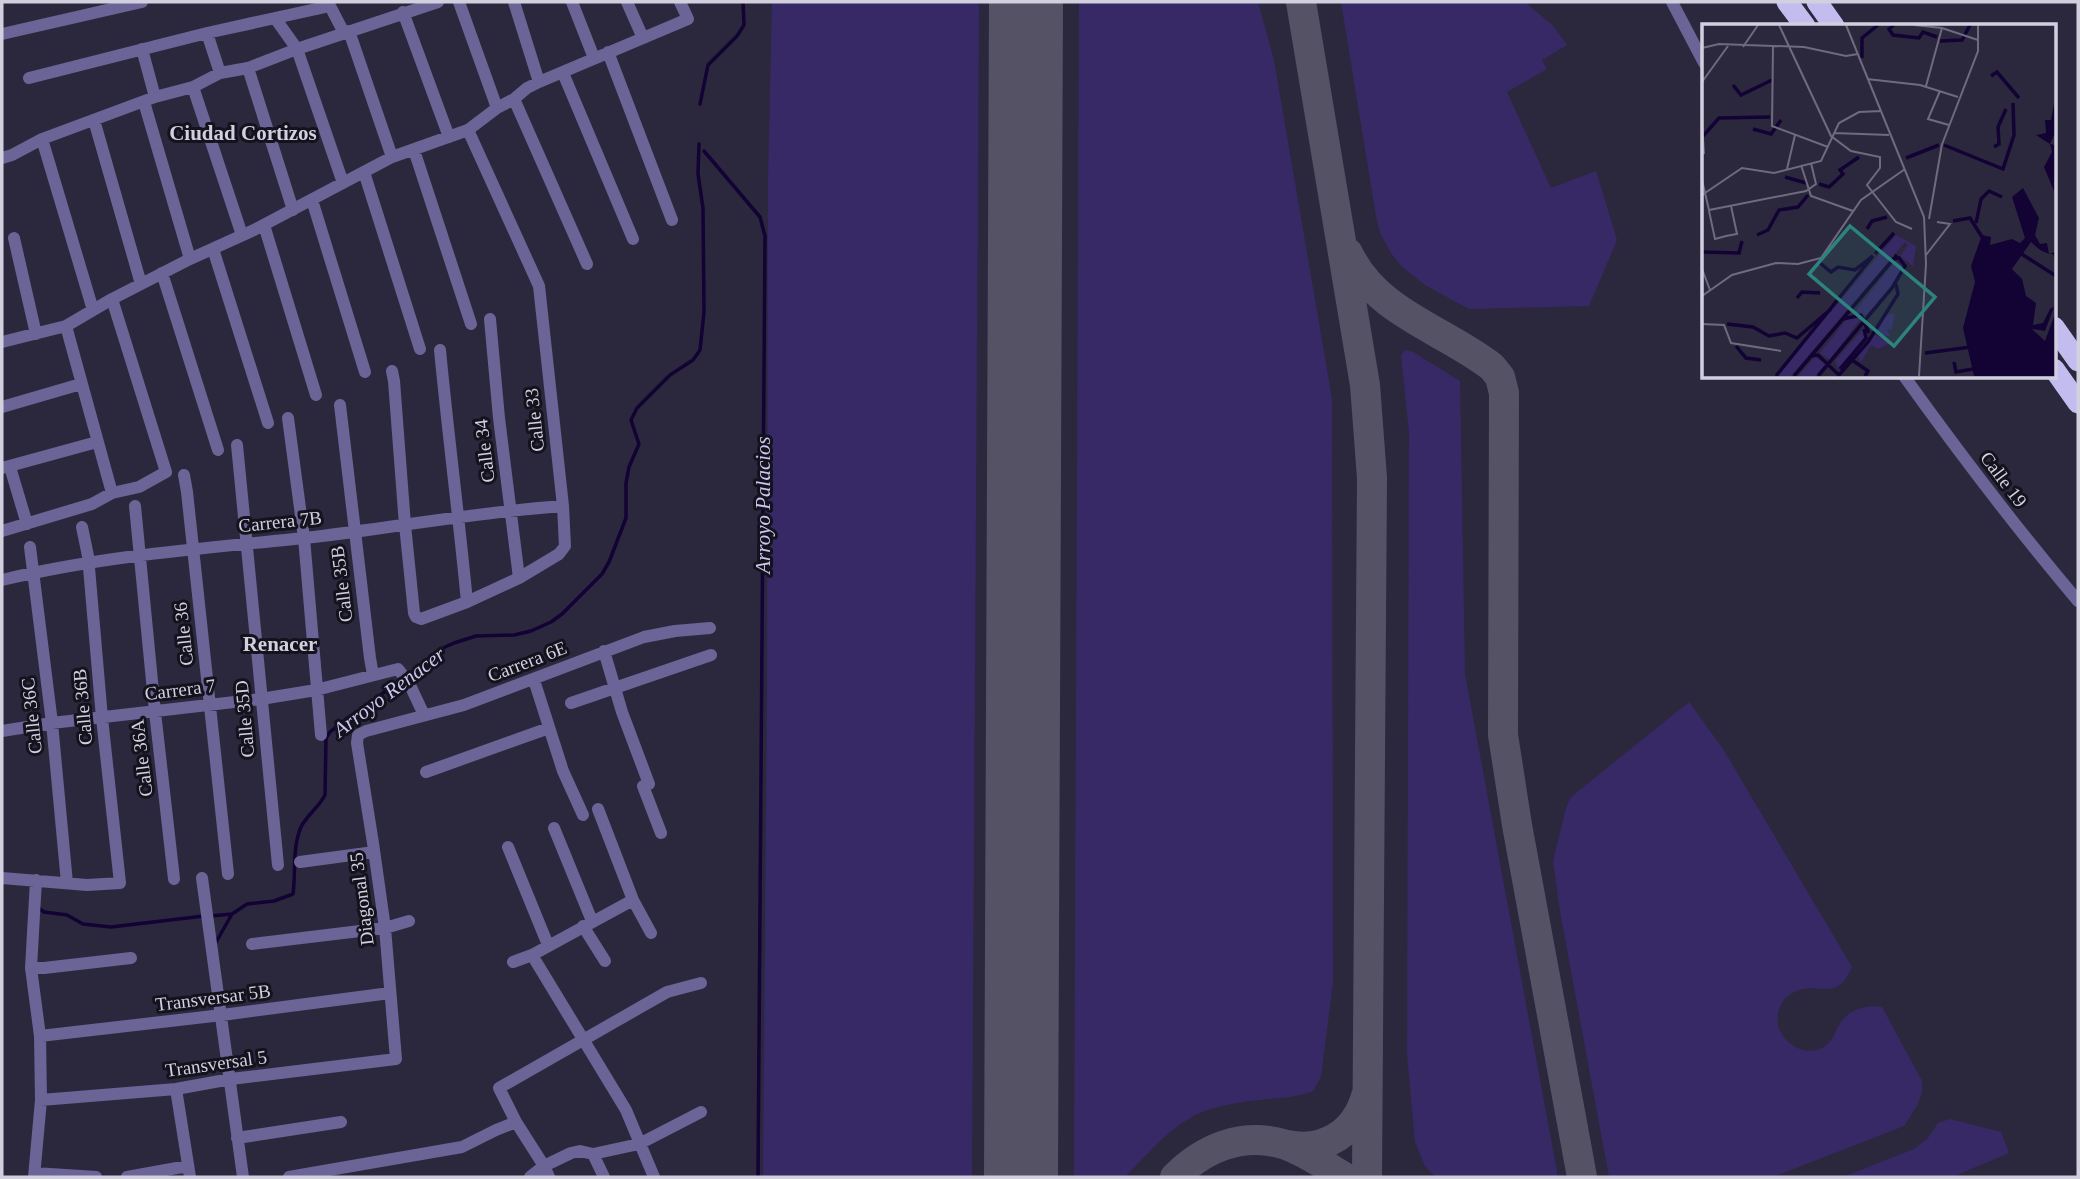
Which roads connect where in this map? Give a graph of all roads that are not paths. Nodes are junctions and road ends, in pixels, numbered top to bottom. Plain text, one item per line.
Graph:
1 (142, 2) edge
2 (438, 2) edge
3 (459, 2) edge
4 (514, 2) edge
5 (572, 2) edge
6 (627, 2) edge
7 (680, 2) edge
8 (1672, 2) edge
9 (1787, 2) edge
10 (1816, 2) edge
11 (403, 12) junction
12 (275, 18) junction
13 (1804, 24) edge
14 (1833, 24) edge
15 (346, 32) junction
16 (207, 33) junction
17 (2, 34) edge
18 (643, 38) junction
19 (142, 49) junction
20 (297, 49) junction
21 (608, 52) junction
22 (594, 58) junction
23 (1702, 59) edge
24 (248, 68) junction
25 (220, 73) junction
26 (563, 73) junction
27 (29, 78) dead end
28 (539, 82) junction
29 (193, 87) junction
30 (514, 99) junction
31 (150, 100) junction
32 (497, 108) junction
33 (94, 120) junction
34 (468, 130) junction
35 (449, 137) junction
36 (42, 139) junction
37 (414, 150) junction
38 (392, 157) junction
39 (2, 158) edge
40 (364, 172) junction
41 (344, 183) junction
42 (312, 200) junction
43 (293, 209) junction
44 (671, 220) dead end
45 (264, 225) junction
46 (242, 235) junction
47 (14, 238) dead end
48 (633, 239) dead end
49 (213, 249) junction
50 (190, 259) junction
51 (587, 264) dead end
52 (162, 273) junction
53 (141, 284) junction
54 (112, 299) junction
55 (93, 310) junction
56 (490, 319) dead end
57 (471, 324) dead end
58 (66, 326) junction
59 (2056, 330) edge
60 (36, 334) junction
61 (2, 342) edge
62 (420, 349) dead end
63 (440, 350) dead end
64 (2078, 361) edge
65 (392, 371) dead end
66 (366, 372) dead end
67 (2056, 372) edge
68 (1906, 378) edge
69 (81, 384) junction
70 (316, 395) dead end
71 (2078, 402) edge
72 (340, 405) dead end
73 (2, 407) edge
74 (288, 418) dead end
75 (268, 423) dead end
76 (97, 442) junction
77 (237, 444) dead end
78 (218, 450) dead end
79 (6, 468) edge
80 (184, 475) dead end
81 (112, 494) junction
82 (135, 506) dead end
83 (563, 506) junction
84 (510, 510) junction
85 (459, 517) junction
86 (27, 524) junction
87 (405, 525) junction
88 (82, 527) dead end
89 (2, 531) edge
90 (354, 532) junction
91 (304, 538) junction
92 (248, 544) junction
93 (30, 547) dead end
94 (194, 551) junction
95 (140, 556) junction
96 (89, 563) junction
97 (35, 572) junction
98 (519, 578) junction
99 (2, 580) edge
100 (2078, 600) edge
101 (467, 602) junction
102 (710, 628) dead end
103 (604, 651) junction
104 (711, 655) dead end
105 (373, 675) junction
106 (534, 680) junction
107 (614, 689) junction
108 (316, 690) junction
109 (261, 699) junction
110 (571, 702) dead end
111 (209, 705) junction
112 (155, 712) junction
113 (424, 715) junction
114 (102, 718) junction
115 (52, 723) junction
116 (549, 728) junction
117 (2, 731) edge
118 (321, 735) dead end
119 (358, 735) joint
120 (426, 772) dead end
121 (598, 809) dead end
122 (583, 815) dead end
123 (554, 828) dead end
124 (661, 833) dead end
125 (508, 847) dead end
126 (374, 852) junction
127 (300, 862) dead end
128 (278, 865) dead end
129 (228, 874) dead end
130 (2, 878) edge
131 (202, 878) dead end
132 (174, 879) dead end
133 (36, 880) junction
134 (67, 883) junction
135 (633, 900) junction
136 (409, 921) dead end
137 (588, 923) junction
138 (385, 928) junction
139 (651, 933) dead end
140 (252, 944) dead end
141 (548, 945) junction
142 (532, 955) junction
143 (131, 958) dead end
144 (605, 961) dead end
145 (513, 962) dead end
146 (31, 968) junction
147 (701, 982) dead end
148 (390, 993) junction
149 (222, 1016) junction
150 (40, 1036) junction
151 (584, 1040) junction
152 (396, 1059) joint
153 (231, 1079) junction
154 (176, 1089) junction
155 (41, 1100) junction
156 (701, 1112) dead end
157 (341, 1122) dead end
158 (516, 1122) junction
159 (237, 1138) junction
160 (639, 1144) junction
161 (593, 1154) junction
162 (359, 1171) edge
163 (547, 1171) edge
164 (189, 1172) edge
165 (34, 1175) edge
166 (96, 1177) edge
167 (127, 1177) edge
168 (243, 1177) edge
169 (289, 1177) edge
170 (530, 1177) edge
171 (604, 1177) edge
172 (653, 1177) edge

1 - 17 street
2 - 11 street
3 - 32 street
4 - 28 street
5 - 22 street
6 - 18 street
7 - 18 street
8 - 23 street
9 - 13 highway
10 - 14 highway
11 - 15 street
11 - 35 street
12 - 15 street
12 - 16 street
12 - 20 street
15 - 20 street
15 - 38 street
16 - 19 street
16 - 25 street
18 - 21 street
19 - 27 street
19 - 31 street
20 - 24 street
20 - 41 street
21 - 22 street
21 - 44 street
22 - 26 street
24 - 25 street
24 - 43 street
25 - 29 street
26 - 28 street
26 - 48 street
28 - 30 street
29 - 31 street
29 - 46 street
30 - 32 street
30 - 51 street
31 - 33 street
31 - 50 street
32 - 34 street
33 - 36 street
33 - 53 street
34 - 35 street
34 - 83 street, Calle 33
35 - 37 street
36 - 39 street
36 - 55 street
37 - 38 street
37 - 57 street
38 - 40 street
40 - 41 street
40 - 62 street
41 - 42 street
42 - 43 street
42 - 66 street
43 - 45 street
45 - 46 street
45 - 70 street
46 - 49 street
47 - 60 street
49 - 50 street
49 - 75 street
50 - 52 street
52 - 53 street
52 - 78 street
53 - 54 street
54 - 55 street
54 - 81 street
55 - 58 street
56 - 84 street, Calle 34
58 - 60 street
58 - 69 street
59 - 64 highway
60 - 61 street
63 - 85 street
65 - 87 street
67 - 71 highway
68 - 100 street, Calle 19
69 - 73 street
69 - 76 street
72 - 90 street, Calle 35B
74 - 91 street
76 - 79 street
76 - 81 street
77 - 92 street, Calle 35D
79 - 86 street
80 - 94 street, Calle 36
81 - 86 street
82 - 95 street, Calle 36A
83 - 84 street, Carrera 7B
83 - 98 street, Calle 33
84 - 85 street, Carrera 7B
84 - 98 street, Calle 34
85 - 87 street, Carrera 7B
85 - 101 street
86 - 89 street
87 - 90 street, Carrera 7B
87 - 101 street
88 - 96 street, Calle 36B
90 - 91 street, Carrera 7B
90 - 105 street, Calle 35B
91 - 92 street, Carrera 7B
91 - 108 street
92 - 94 street, Carrera 7B
92 - 109 street, Calle 35D
93 - 97 street, Calle 36C
94 - 95 street, Carrera 7B
94 - 111 street, Calle 36
95 - 96 street, Carrera 7B
95 - 112 street, Calle 36A
96 - 97 street, Carrera 7B
96 - 114 street, Calle 36B
97 - 99 street, Carrera 7B
97 - 115 street, Calle 36C
98 - 101 street
102 - 103 street, Carrera 6E
103 - 106 street, Carrera 6E
103 - 107 street
104 - 107 street
105 - 108 street, Carrera 7
105 - 113 street, Carrera 7
106 - 113 street, Carrera 6E
106 - 116 street
107 - 110 street
107 - 124 street
108 - 109 street, Carrera 7
108 - 118 street
109 - 111 street, Carrera 7
109 - 128 street, Calle 35D
111 - 112 street, Carrera 7
111 - 129 street, Calle 36
112 - 114 street, Carrera 7
112 - 132 street, Calle 36A
113 - 119 street, Carrera 6E
114 - 115 street, Carrera 7
114 - 134 street, Calle 36B
115 - 117 street, Carrera 7
115 - 134 street, Calle 36C
116 - 120 street
116 - 122 street
119 - 126 street, Diagonal 35
121 - 135 street
123 - 137 street
125 - 141 street
126 - 127 street
126 - 138 street, Diagonal 35
130 - 133 street
131 - 149 street
133 - 134 street
133 - 146 street
135 - 137 street
135 - 139 street
136 - 138 street
137 - 141 street
137 - 144 street
138 - 140 street
138 - 148 street, Diagonal 35
141 - 142 street
142 - 145 street
142 - 151 street
143 - 146 street
146 - 150 street
147 - 151 street
148 - 149 street, Transversar 5B
148 - 152 street, Diagonal 35
149 - 150 street, Transversar 5B
149 - 153 street
150 - 155 street
151 - 158 street
151 - 160 street
152 - 153 street, Transversal 5
153 - 154 street, Transversal 5
153 - 159 street
154 - 155 street, Transversal 5
154 - 164 street
155 - 165 street
156 - 160 street
157 - 159 street
158 - 162 street
158 - 163 street
159 - 168 street
160 - 161 street
160 - 172 street
161 - 163 street
161 - 171 street
162 - 169 street
163 - 170 street
164 - 167 street
165 - 166 street

